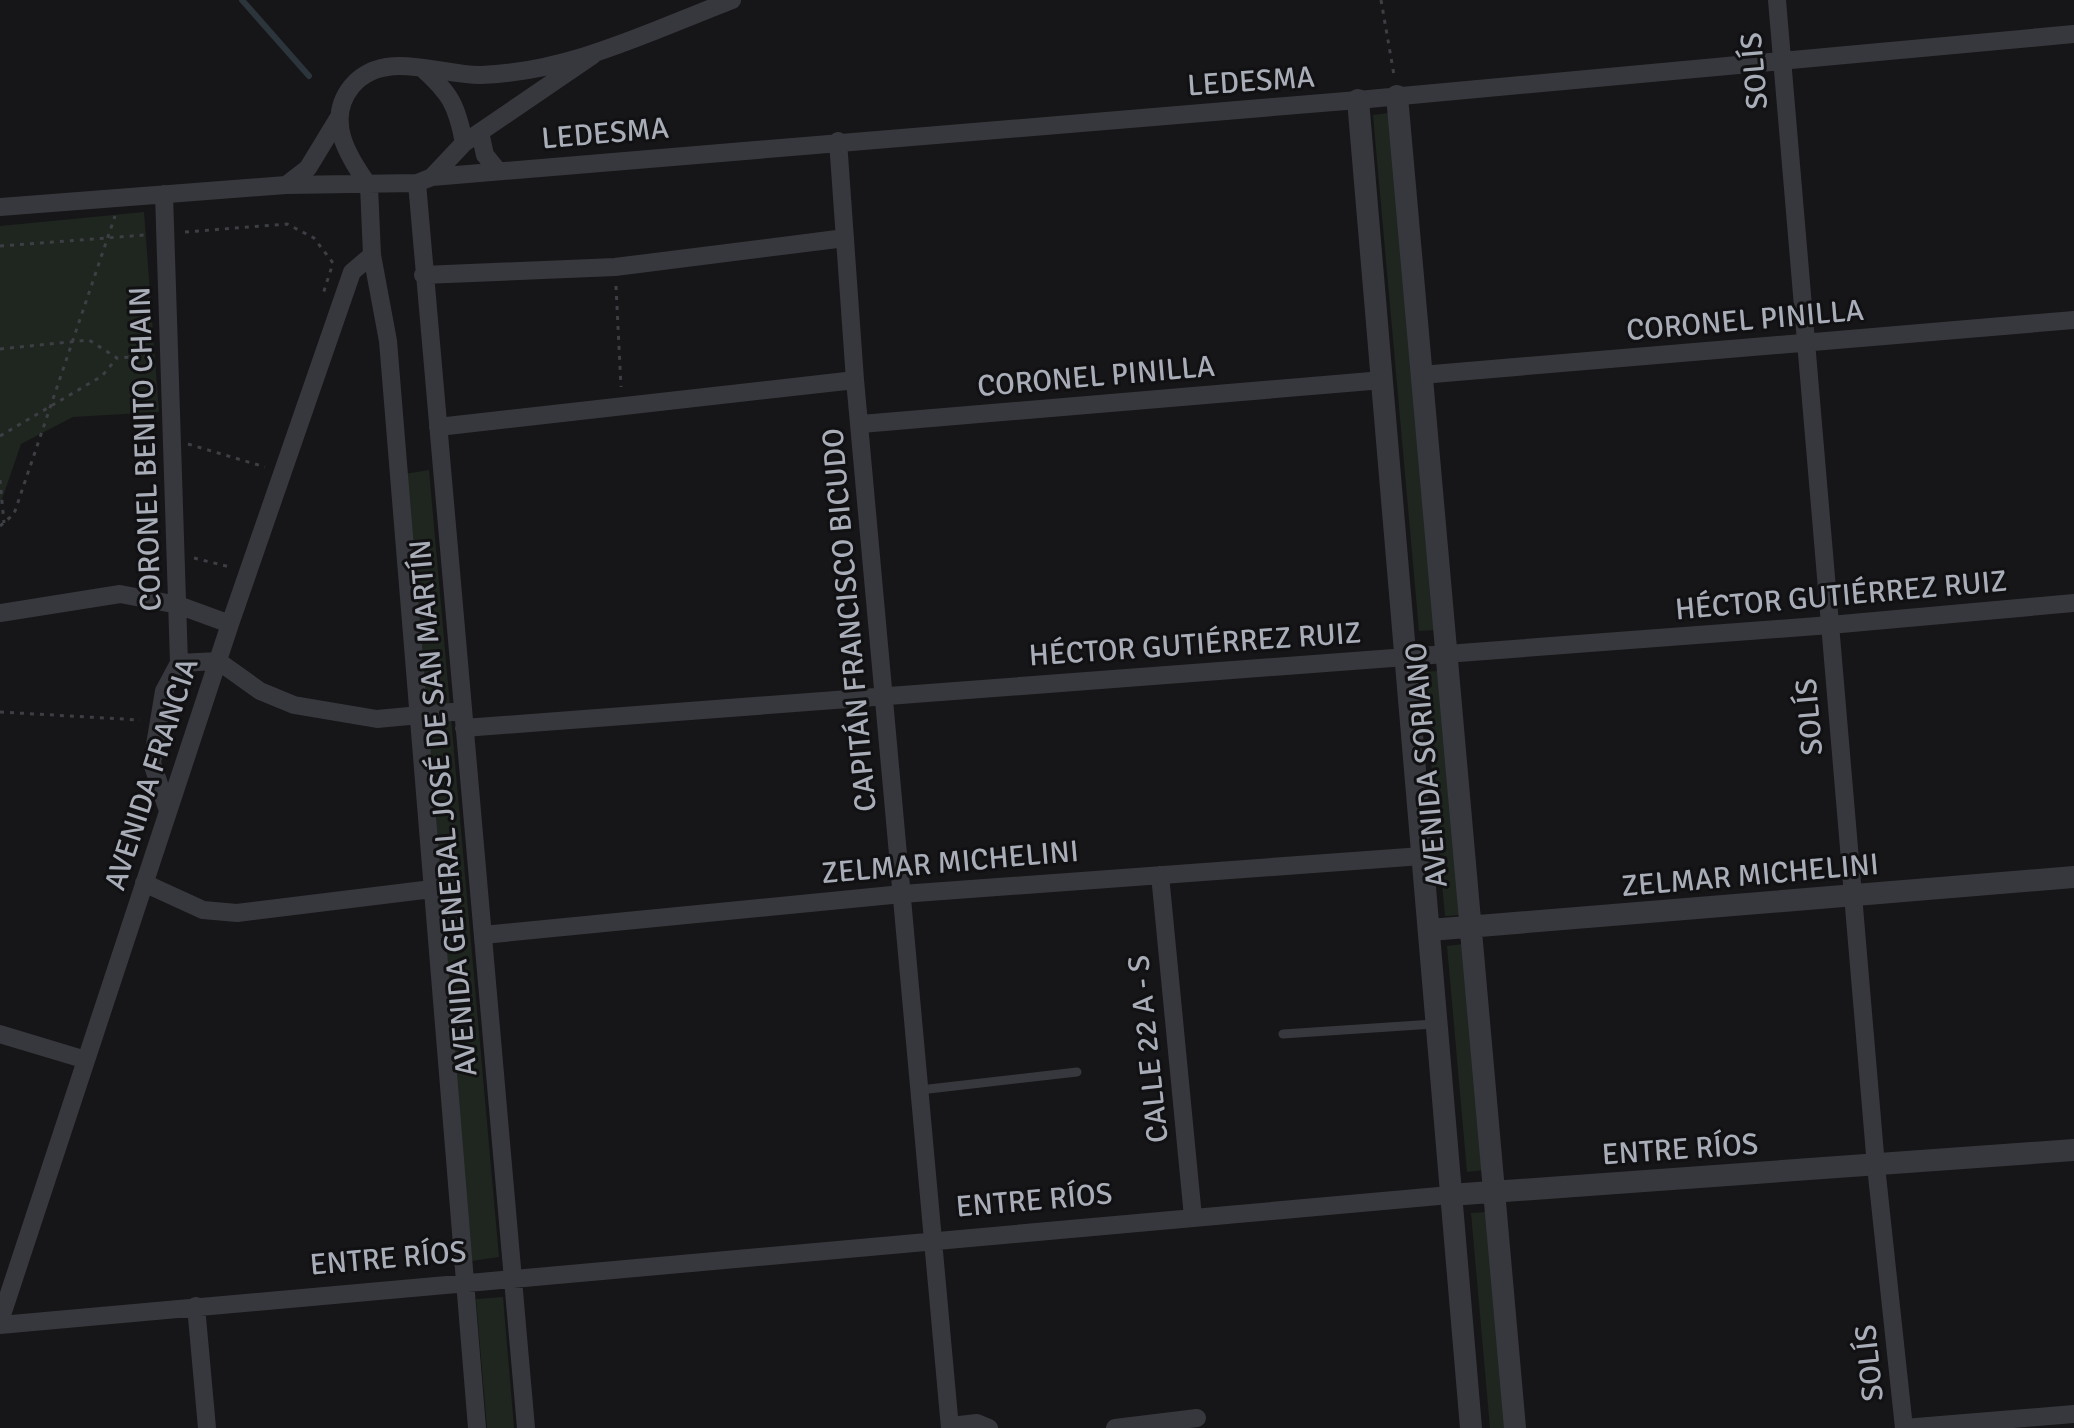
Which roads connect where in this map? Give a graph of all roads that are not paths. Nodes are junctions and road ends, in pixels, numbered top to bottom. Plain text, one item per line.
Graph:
1 (732, 0) edge
2 (1777, 0) edge
3 (2074, 34) edge
4 (593, 55) junction
5 (1782, 63) junction
6 (422, 68) junction
7 (1397, 96) junction
8 (1358, 100) junction
9 (341, 114) junction
10 (472, 138) junction
11 (838, 141) junction
12 (498, 171) junction
13 (424, 180) junction
14 (286, 185) junction
15 (369, 186) junction
16 (164, 194) junction
17 (0, 207) edge
18 (845, 238) junction
19 (372, 255) junction
20 (423, 275) junction
21 (2074, 320) edge
22 (1806, 343) junction
23 (1421, 375) junction
24 (855, 380) junction
25 (1383, 380) junction
26 (861, 424) junction
27 (438, 427) junction
28 (2074, 603) edge
29 (178, 605) junction
30 (0, 613) edge
31 (230, 624) junction
32 (1830, 625) junction
33 (1447, 654) junction
34 (1406, 657) junction
35 (218, 661) junction
36 (179, 663) junction
37 (883, 696) junction
38 (418, 717) junction
39 (464, 720) junction
40 (168, 811) junction
41 (1422, 856) junction
42 (1160, 875) junction
43 (2074, 877) edge
44 (144, 883) junction
45 (432, 889) junction
46 (902, 894) junction
47 (1852, 897) junction
48 (1470, 927) junction
49 (1430, 930) junction
50 (483, 935) junction
51 (1438, 1023) junction
52 (0, 1034) edge
53 (1283, 1034) dead end
54 (86, 1060) junction
55 (1077, 1072) dead end
56 (920, 1090) junction
57 (2074, 1150) edge
58 (1876, 1166) junction
59 (1494, 1191) junction
60 (1450, 1195) junction
61 (1193, 1217) junction
62 (933, 1238) junction
63 (511, 1276) junction
64 (463, 1282) junction
65 (196, 1306) junction
66 (0, 1323) edge
67 (2074, 1414) edge
68 (1197, 1418) dead end
69 (950, 1427) edge
70 (207, 1428) edge
71 (477, 1428) edge
72 (526, 1428) edge
73 (989, 1428) edge
74 (1115, 1428) edge
75 (1471, 1428) edge
76 (1515, 1428) edge
77 (1904, 1428) edge

1 - 4 street
2 - 5 street, SOLÍS
3 - 5 street, LEDESMA
4 - 6 street
4 - 10 street
5 - 7 street, LEDESMA
5 - 22 street, SOLÍS
6 - 9 street
6 - 10 street
7 - 8 street, LEDESMA
7 - 23 street, AVENIDA SORIANO
8 - 11 street, LEDESMA
8 - 25 street, AVENIDA SORIANO
9 - 14 street
9 - 15 street
10 - 12 street
10 - 13 street
11 - 12 street, LEDESMA
11 - 18 street, CAPITÁN FRANCISCO BICUDO
12 - 13 street, LEDESMA
13 - 15 street
13 - 20 street, AVENIDA GENERAL JOSÉ DE SAN MARTÍN
14 - 15 street
14 - 16 street
15 - 19 street, AVENIDA GENERAL JOSÉ DE SAN MARTÍN
16 - 17 street
16 - 29 street, CORONEL BENITO CHAIN
18 - 20 street
18 - 24 street, CAPITÁN FRANCISCO BICUDO
19 - 31 street, AVENIDA FRANCIA
19 - 38 street, AVENIDA GENERAL JOSÉ DE SAN MARTÍN
20 - 27 street, AVENIDA GENERAL JOSÉ DE SAN MARTÍN
21 - 22 street, CORONEL PINILLA
22 - 23 street, CORONEL PINILLA
22 - 32 street, SOLÍS
23 - 33 street, AVENIDA SORIANO
24 - 26 street, CAPITÁN FRANCISCO BICUDO
24 - 27 street
25 - 26 street, CORONEL PINILLA
25 - 34 street, AVENIDA SORIANO
26 - 37 street, CAPITÁN FRANCISCO BICUDO
27 - 39 street, AVENIDA GENERAL JOSÉ DE SAN MARTÍN
28 - 32 street, HÉCTOR GUTIÉRREZ RUIZ
29 - 30 street
29 - 31 street
29 - 36 street, CORONEL BENITO CHAIN
31 - 35 street, AVENIDA FRANCIA
32 - 33 street, HÉCTOR GUTIÉRREZ RUIZ
32 - 47 street, SOLÍS
33 - 34 street, HÉCTOR GUTIÉRREZ RUIZ
33 - 48 street, AVENIDA SORIANO
34 - 37 street, HÉCTOR GUTIÉRREZ RUIZ
34 - 41 street, AVENIDA SORIANO
35 - 36 street
35 - 38 street, HÉCTOR GUTIÉRREZ RUIZ
35 - 40 street, AVENIDA FRANCIA
36 - 40 street
37 - 39 street, HÉCTOR GUTIÉRREZ RUIZ
37 - 46 street, CAPITÁN FRANCISCO BICUDO
38 - 39 street, HÉCTOR GUTIÉRREZ RUIZ
38 - 45 street, AVENIDA GENERAL JOSÉ DE SAN MARTÍN
39 - 50 street, AVENIDA GENERAL JOSÉ DE SAN MARTÍN
40 - 44 street, AVENIDA FRANCIA
41 - 42 street, ZELMAR MICHELINI
41 - 49 street, AVENIDA SORIANO
42 - 46 street, ZELMAR MICHELINI
42 - 61 street, CALLE 22 A - S
43 - 47 street, ZELMAR MICHELINI
44 - 45 street
44 - 54 street, AVENIDA FRANCIA
45 - 64 street, AVENIDA GENERAL JOSÉ DE SAN MARTÍN
46 - 50 street, ZELMAR MICHELINI
46 - 56 street, CAPITÁN FRANCISCO BICUDO
47 - 48 street, ZELMAR MICHELINI
47 - 58 street, SOLÍS
48 - 49 street, ZELMAR MICHELINI
48 - 59 street, AVENIDA SORIANO
49 - 51 street, AVENIDA SORIANO
50 - 63 street, AVENIDA GENERAL JOSÉ DE SAN MARTÍN
51 - 53 lane
51 - 60 street, AVENIDA SORIANO
52 - 54 street
54 - 66 street, AVENIDA FRANCIA
55 - 56 lane
56 - 62 street, CAPITÁN FRANCISCO BICUDO
57 - 58 street, ENTRE RÍOS
58 - 59 street, ENTRE RÍOS
58 - 77 street, SOLÍS
59 - 60 street, ENTRE RÍOS
59 - 76 street, AVENIDA SORIANO
60 - 61 street, ENTRE RÍOS
60 - 75 street, AVENIDA SORIANO
61 - 62 street, ENTRE RÍOS
62 - 63 street, ENTRE RÍOS
62 - 69 street, CAPITÁN FRANCISCO BICUDO
63 - 64 street, ENTRE RÍOS
63 - 72 street, AVENIDA GENERAL JOSÉ DE SAN MARTÍN
64 - 65 street, ENTRE RÍOS
64 - 71 street, AVENIDA GENERAL JOSÉ DE SAN MARTÍN
65 - 66 street, ENTRE RÍOS
65 - 70 street
67 - 77 street
68 - 74 street
69 - 73 street

